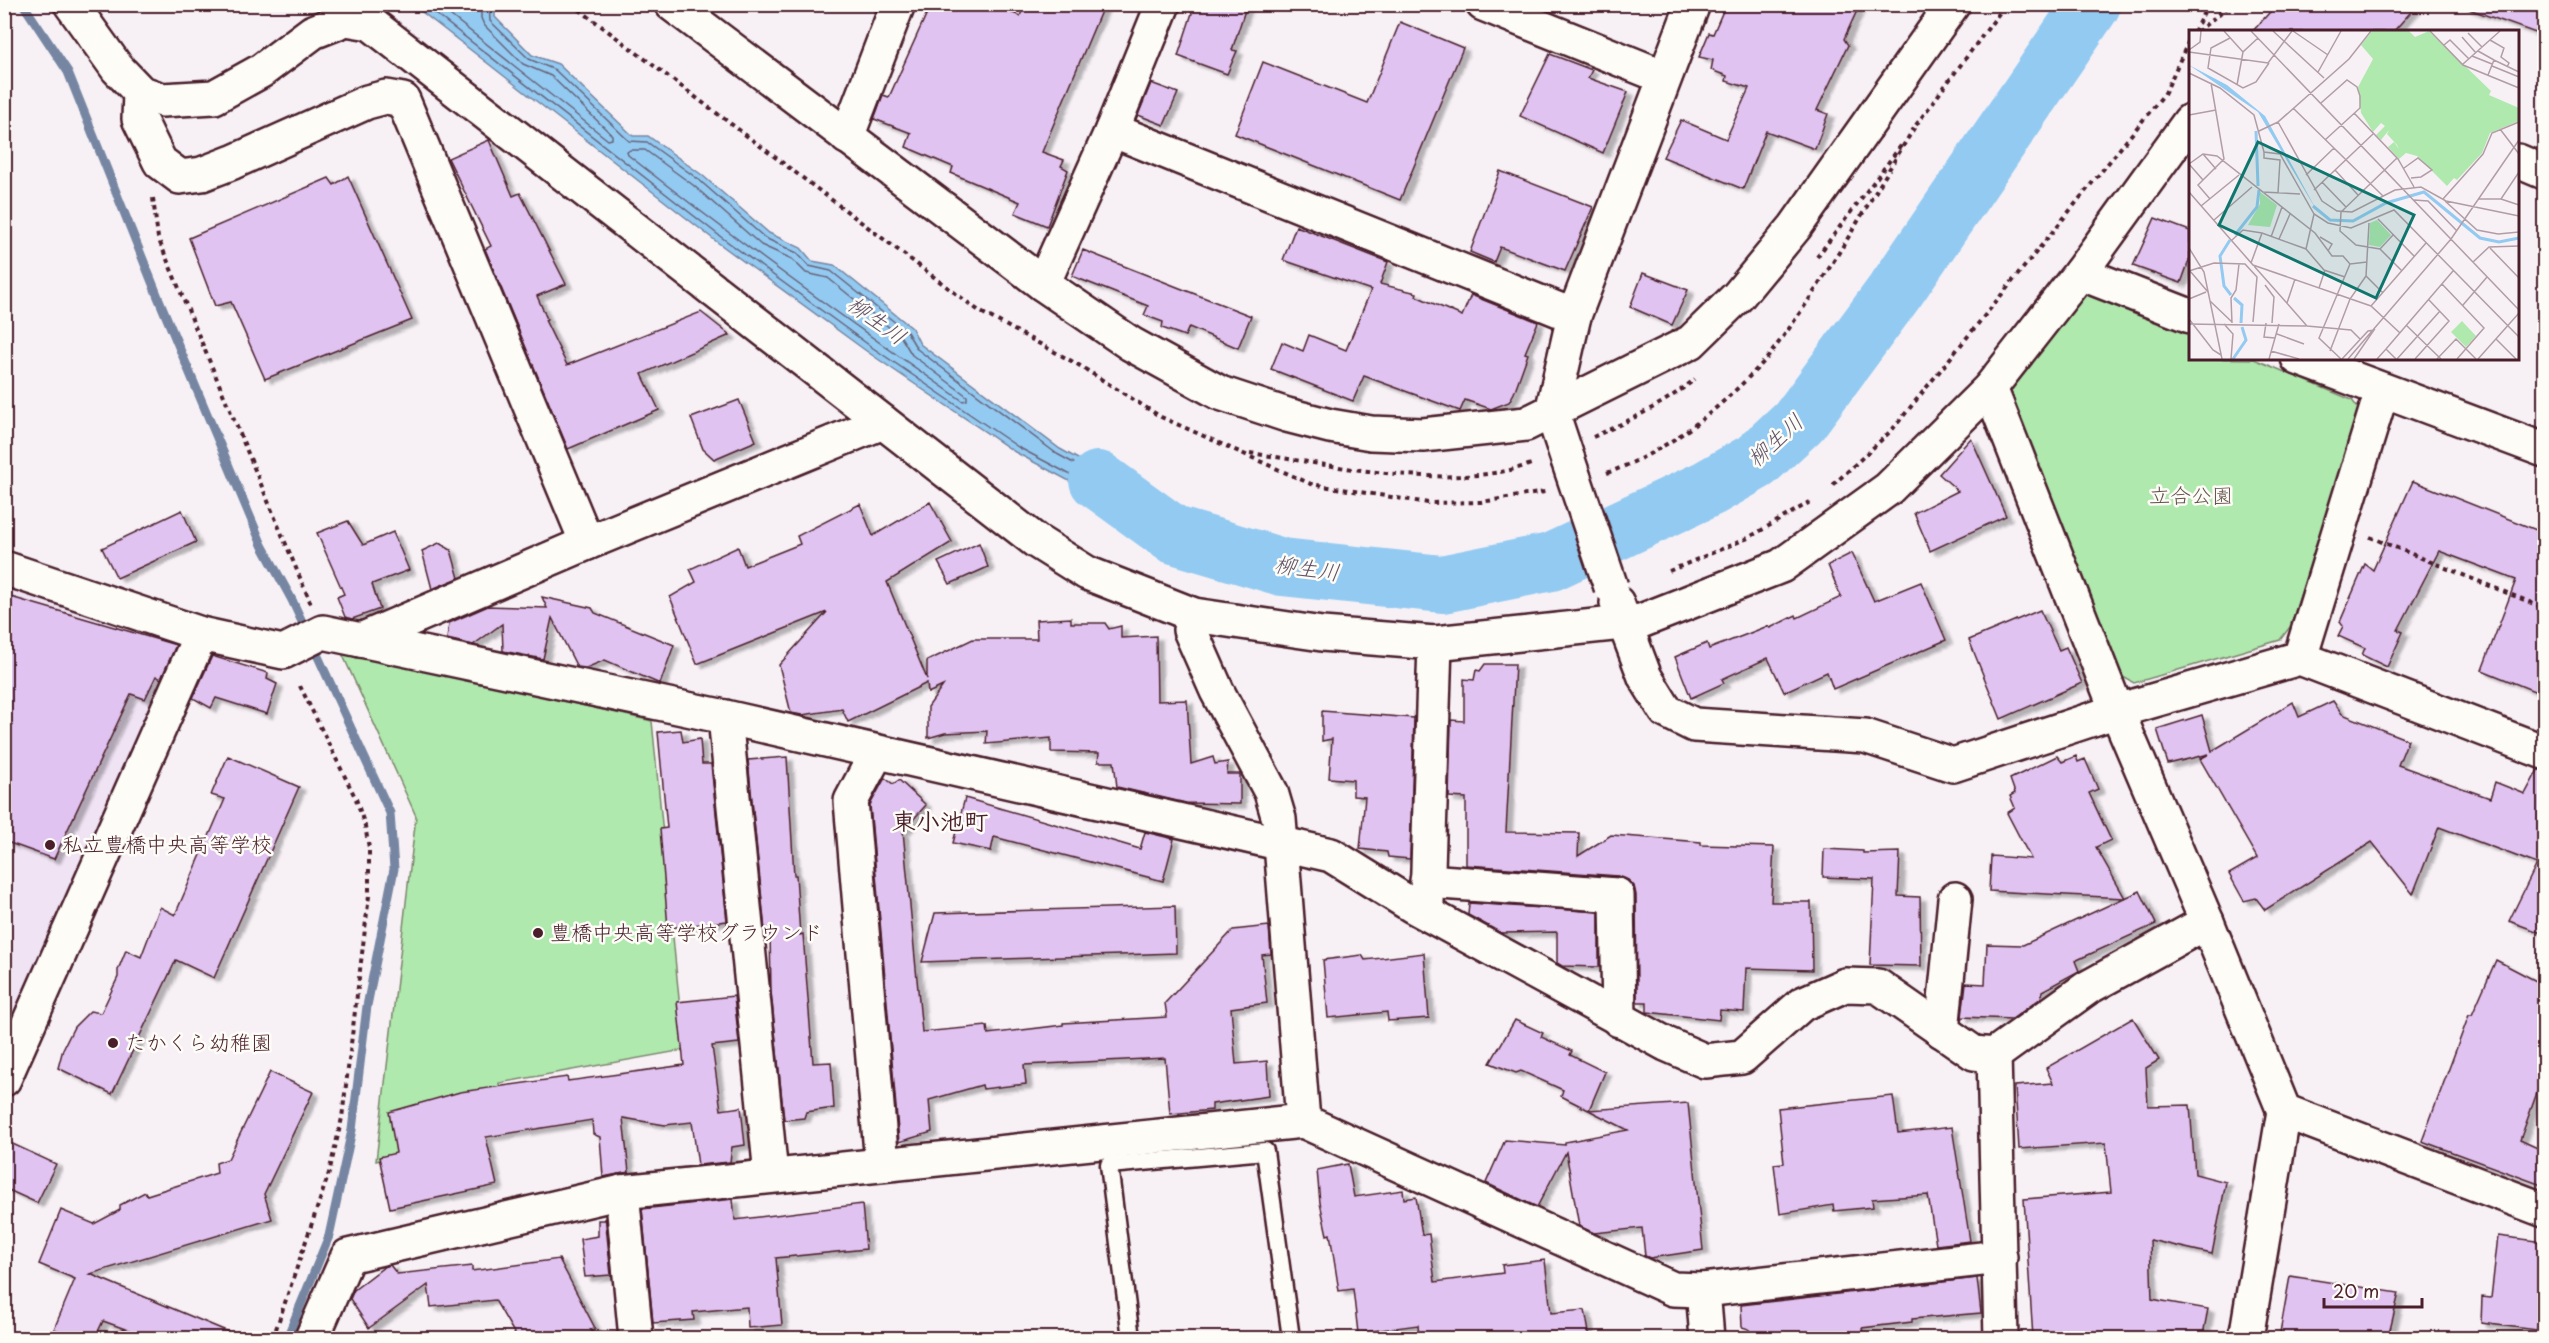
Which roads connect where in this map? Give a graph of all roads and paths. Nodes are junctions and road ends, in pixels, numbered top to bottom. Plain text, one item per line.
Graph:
1 (71, 4) edge
2 (572, 4) edge
3 (672, 4) edge
4 (898, 4) edge
5 (1163, 4) edge
6 (1483, 4) edge
7 (1693, 4) edge
8 (1953, 4) edge
9 (2208, 4) edge
10 (2231, 4) edge
11 (2197, 30) edge
12 (2198, 30) edge
13 (2189, 40) edge
14 (1664, 77) junction
15 (140, 92) junction
16 (2189, 122) edge
17 (1916, 125) dead end
18 (1112, 130) junction
19 (847, 137) junction
20 (2519, 162) edge
21 (2544, 172) edge
22 (152, 192) dead end
23 (2080, 273) junction
24 (1043, 284) junction
25 (1574, 315) junction
26 (2189, 316) edge
27 (2303, 360) edge
28 (1990, 388) junction
29 (2382, 391) junction
30 (1552, 412) junction
31 (883, 422) junction
32 (2544, 450) edge
33 (1605, 474) dead end
34 (1561, 475) junction
35 (1824, 493) dead end
36 (1815, 499) dead end
37 (2341, 526) junction
38 (587, 543) junction
39 (4, 568) edge
40 (1665, 573) dead end
41 (2544, 608) edge
42 (1194, 615) junction
43 (1624, 622) junction
44 (323, 632) junction
45 (201, 633) junction
46 (361, 640) junction
47 (1435, 643) junction
48 (283, 652) junction
49 (2300, 658) junction
50 (2117, 711) junction
51 (726, 717) junction
52 (877, 752) junction
53 (2544, 752) edge
54 (1282, 845) junction
55 (1427, 881) junction
56 (1955, 899) dead end
57 (1426, 913) junction
58 (2207, 922) junction
59 (1619, 1020) junction
60 (1942, 1031) junction
61 (1994, 1055) junction
62 (4, 1079) edge
63 (2284, 1111) junction
64 (1303, 1121) junction
65 (882, 1164) junction
66 (771, 1175) junction
67 (622, 1192) junction
68 (2544, 1210) edge
69 (2000, 1257) junction
70 (1703, 1290) junction
71 (273, 1338) edge
72 (312, 1338) edge
73 (636, 1338) edge
74 (1131, 1338) edge
75 (1291, 1338) edge
76 (1707, 1338) edge
77 (2001, 1338) edge
78 (2246, 1338) edge

1 - 15 street
2 - 34 path
3 - 19 street
4 - 19 street
5 - 18 street
6 - 14 street
7 - 14 street
8 - 30 street
9 - 11 path
10 - 12 path
13 - 35 path
14 - 25 street
15 - 31 street
15 - 38 street
16 - 23 street
17 - 33 path
18 - 24 street
18 - 25 street
19 - 24 street
20 - 21 street
22 - 44 path
23 - 26 street
23 - 28 street
24 - 30 street
25 - 30 street
27 - 29 street
28 - 43 street
28 - 50 street
29 - 32 street
29 - 37 street
30 - 34 street
31 - 38 street
31 - 42 street
34 - 43 street, bridge
36 - 40 path
37 - 41 path
37 - 49 street
38 - 46 street
39 - 45 street
42 - 47 street
42 - 54 street
43 - 47 street
43 - 50 street
44 - 46 street
44 - 48 street
45 - 48 street
45 - 62 street
46 - 51 street
47 - 55 street
48 - 71 path
49 - 50 street
49 - 53 street
50 - 58 street
51 - 52 street
51 - 66 street
52 - 54 street
52 - 65 street
54 - 57 street
54 - 64 street
55 - 57 street
55 - 59 street
56 - 60 street
57 - 59 street
58 - 61 street
58 - 63 street
59 - 60 street
60 - 61 street
61 - 69 street
63 - 68 street
63 - 78 street
64 - 65 street
64 - 70 street
65 - 66 street
66 - 67 street
67 - 72 street
67 - 73 street
69 - 70 street
69 - 77 street
70 - 76 street
74 - 75 lane

